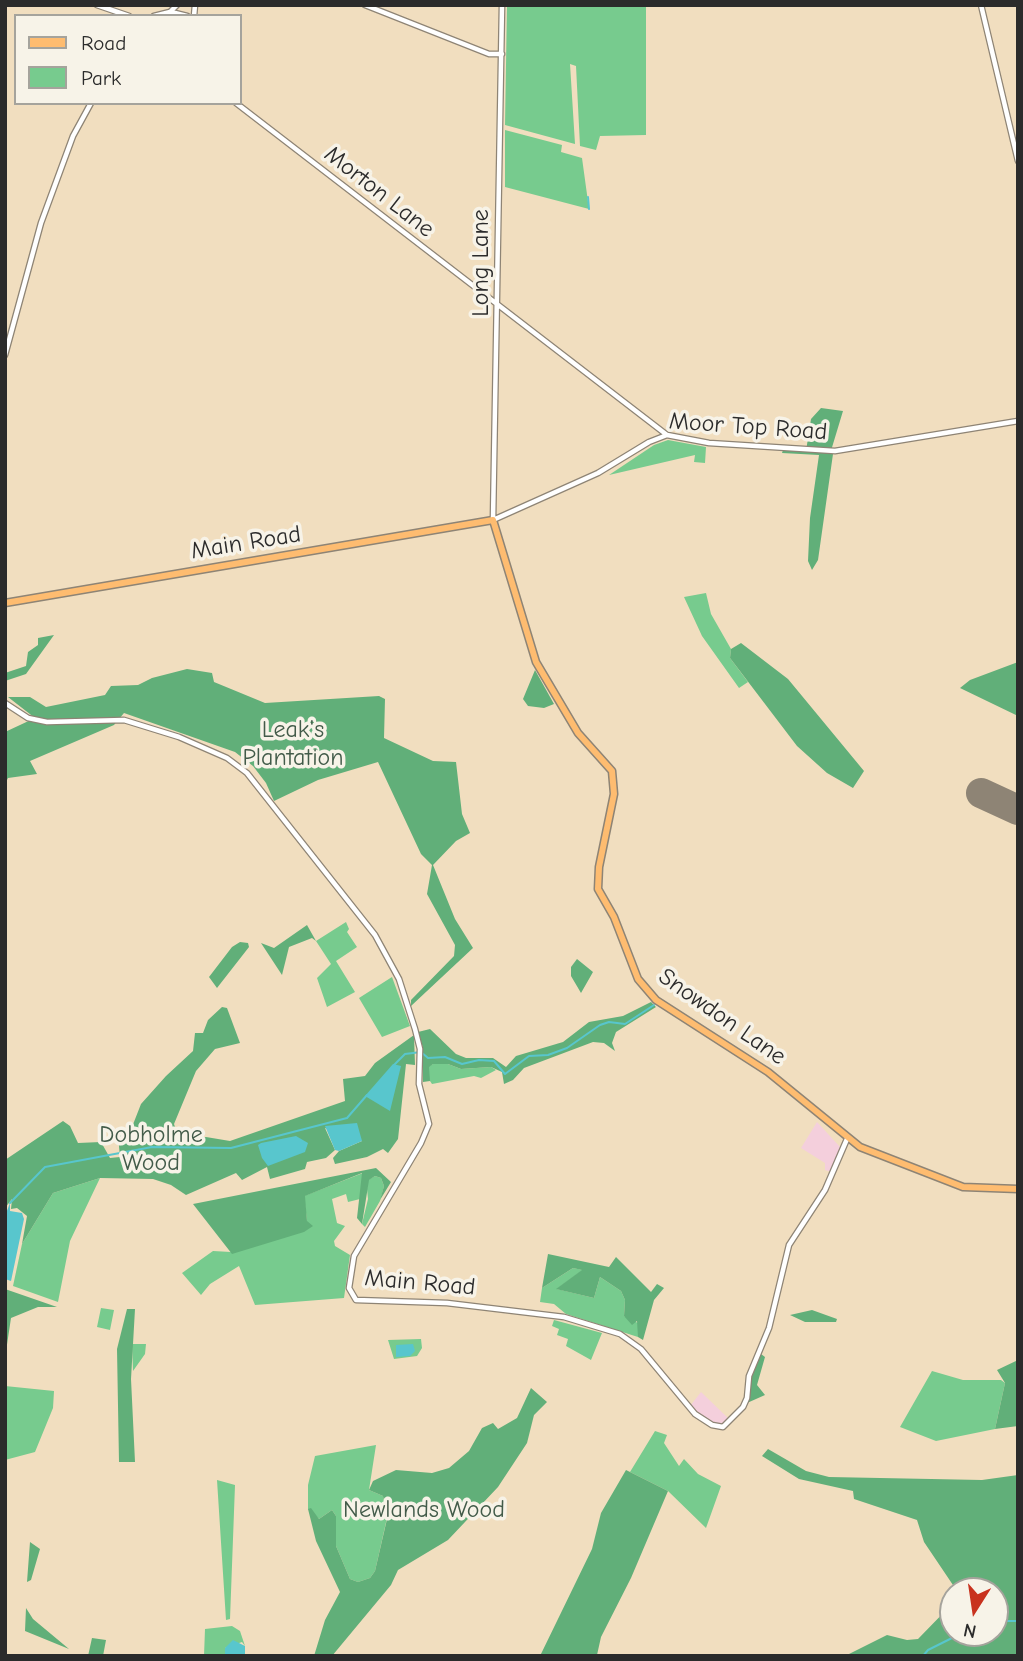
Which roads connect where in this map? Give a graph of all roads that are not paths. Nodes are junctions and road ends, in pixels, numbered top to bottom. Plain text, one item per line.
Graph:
1 (97, 5) edge
2 (177, 5) edge
3 (365, 5) edge
4 (502, 5) edge
5 (981, 5) edge
6 (170, 12) junction
7 (123, 14) edge
8 (162, 14) edge
9 (178, 14) edge
10 (489, 54) junction
11 (502, 54) junction
12 (502, 67) junction
13 (90, 105) edge
14 (239, 105) edge
15 (1018, 161) edge
16 (499, 303) junction
17 (5, 355) edge
18 (1018, 421) edge
19 (667, 435) junction
20 (493, 520) junction
21 (5, 603) edge
22 (5, 703) edge
23 (846, 1139) junction
24 (1018, 1189) edge

1 - 7 street
2 - 6 street
3 - 10 street
4 - 11 street, Long Lane
5 - 15 street
6 - 8 street
6 - 9 street
10 - 11 street
10 - 12 street
11 - 12 street, Long Lane
12 - 16 street, Long Lane
13 - 17 street
14 - 16 street, Morton Lane
16 - 19 street, Morton Lane
16 - 20 street, Long Lane
18 - 19 street, Moor Top Road
19 - 20 street, Moor Top Road
20 - 21 main road, Main Road
20 - 23 main road, Snowdon Lane
22 - 23 street, Main Road
23 - 24 main road, Snowdon Lane

